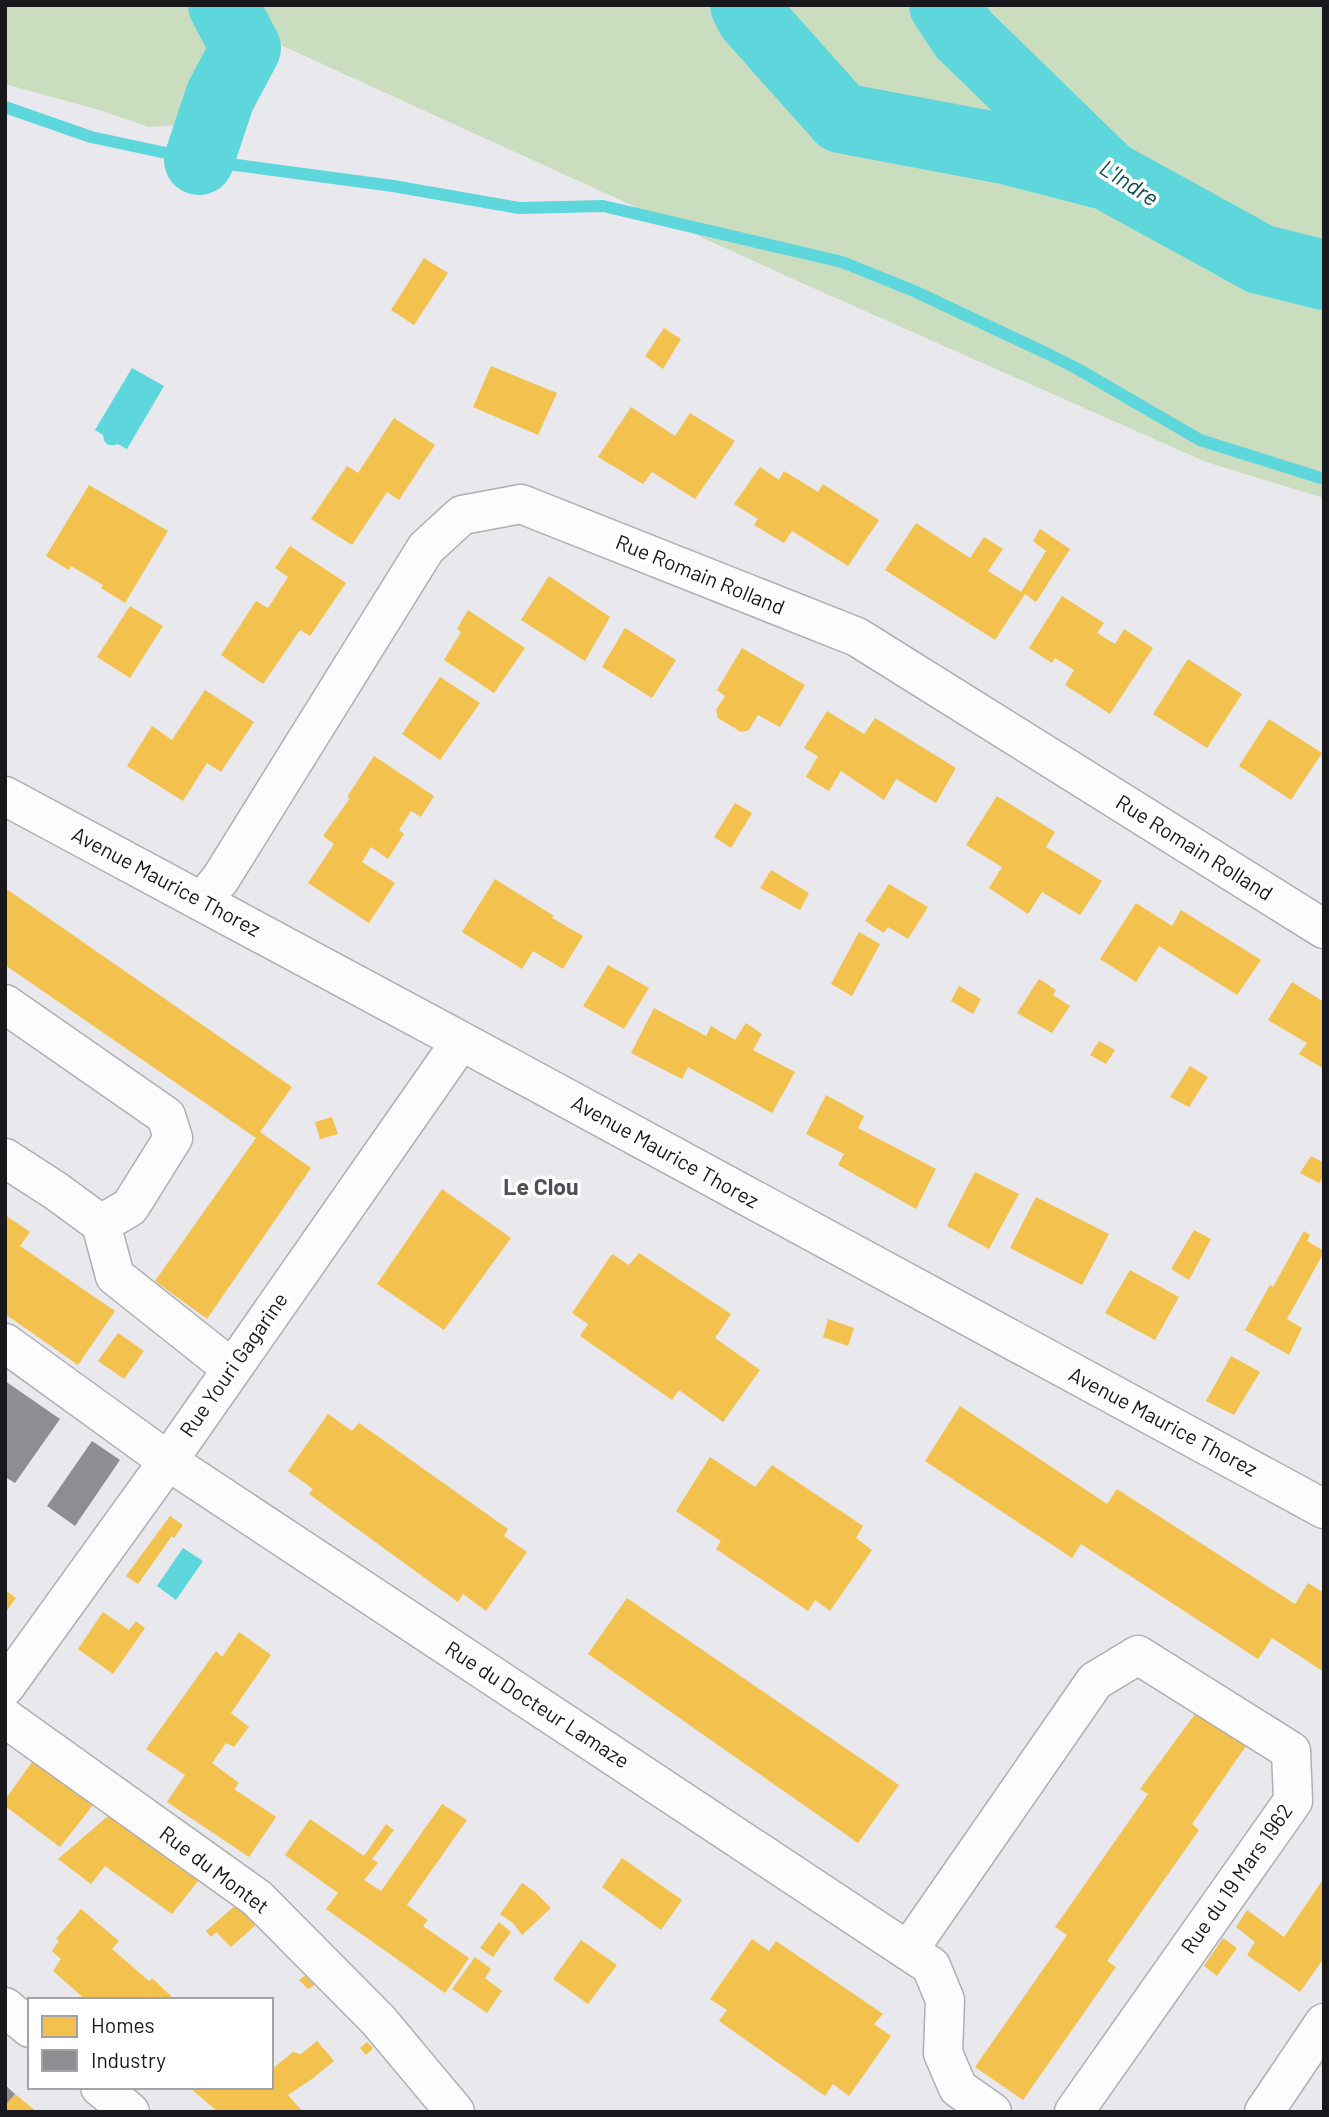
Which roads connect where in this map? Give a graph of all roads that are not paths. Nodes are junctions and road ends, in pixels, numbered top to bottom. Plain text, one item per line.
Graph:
1 (5, 796) edge
2 (202, 902) junction
3 (1324, 929) edge
4 (5, 1004) edge
5 (461, 1041) junction
6 (5, 1158) edge
7 (101, 1224) junction
8 (5, 1343) edge
9 (231, 1368) junction
10 (168, 1461) junction
11 (1324, 1509) edge
12 (5, 1687) edge
13 (5, 1718) edge
14 (908, 1951) junction
15 (5, 2007) edge
16 (1324, 2023) edge
17 (28, 2026) edge
18 (102, 2089) edge
19 (130, 2112) edge
20 (455, 2112) edge
21 (992, 2112) edge
22 (1074, 2112) edge
23 (1264, 2112) edge

1 - 2 street, Avenue Maurice Thorez
2 - 3 street, Rue Romain Rolland
2 - 5 street, Avenue Maurice Thorez
4 - 7 street
5 - 9 street, Rue Youri Gagarine
5 - 11 street, Avenue Maurice Thorez
6 - 7 street
7 - 9 street
8 - 10 street, Rue du Docteur Lamaze
9 - 10 street, Rue Youri Gagarine
10 - 12 street, Rue Youri Gagarine
10 - 14 street, Rue du Docteur Lamaze
13 - 20 street, Rue du Montet
14 - 21 street, Rue du Docteur Lamaze
14 - 22 street, Rue du 19 Mars 1962
15 - 17 street
16 - 23 street
18 - 19 street

